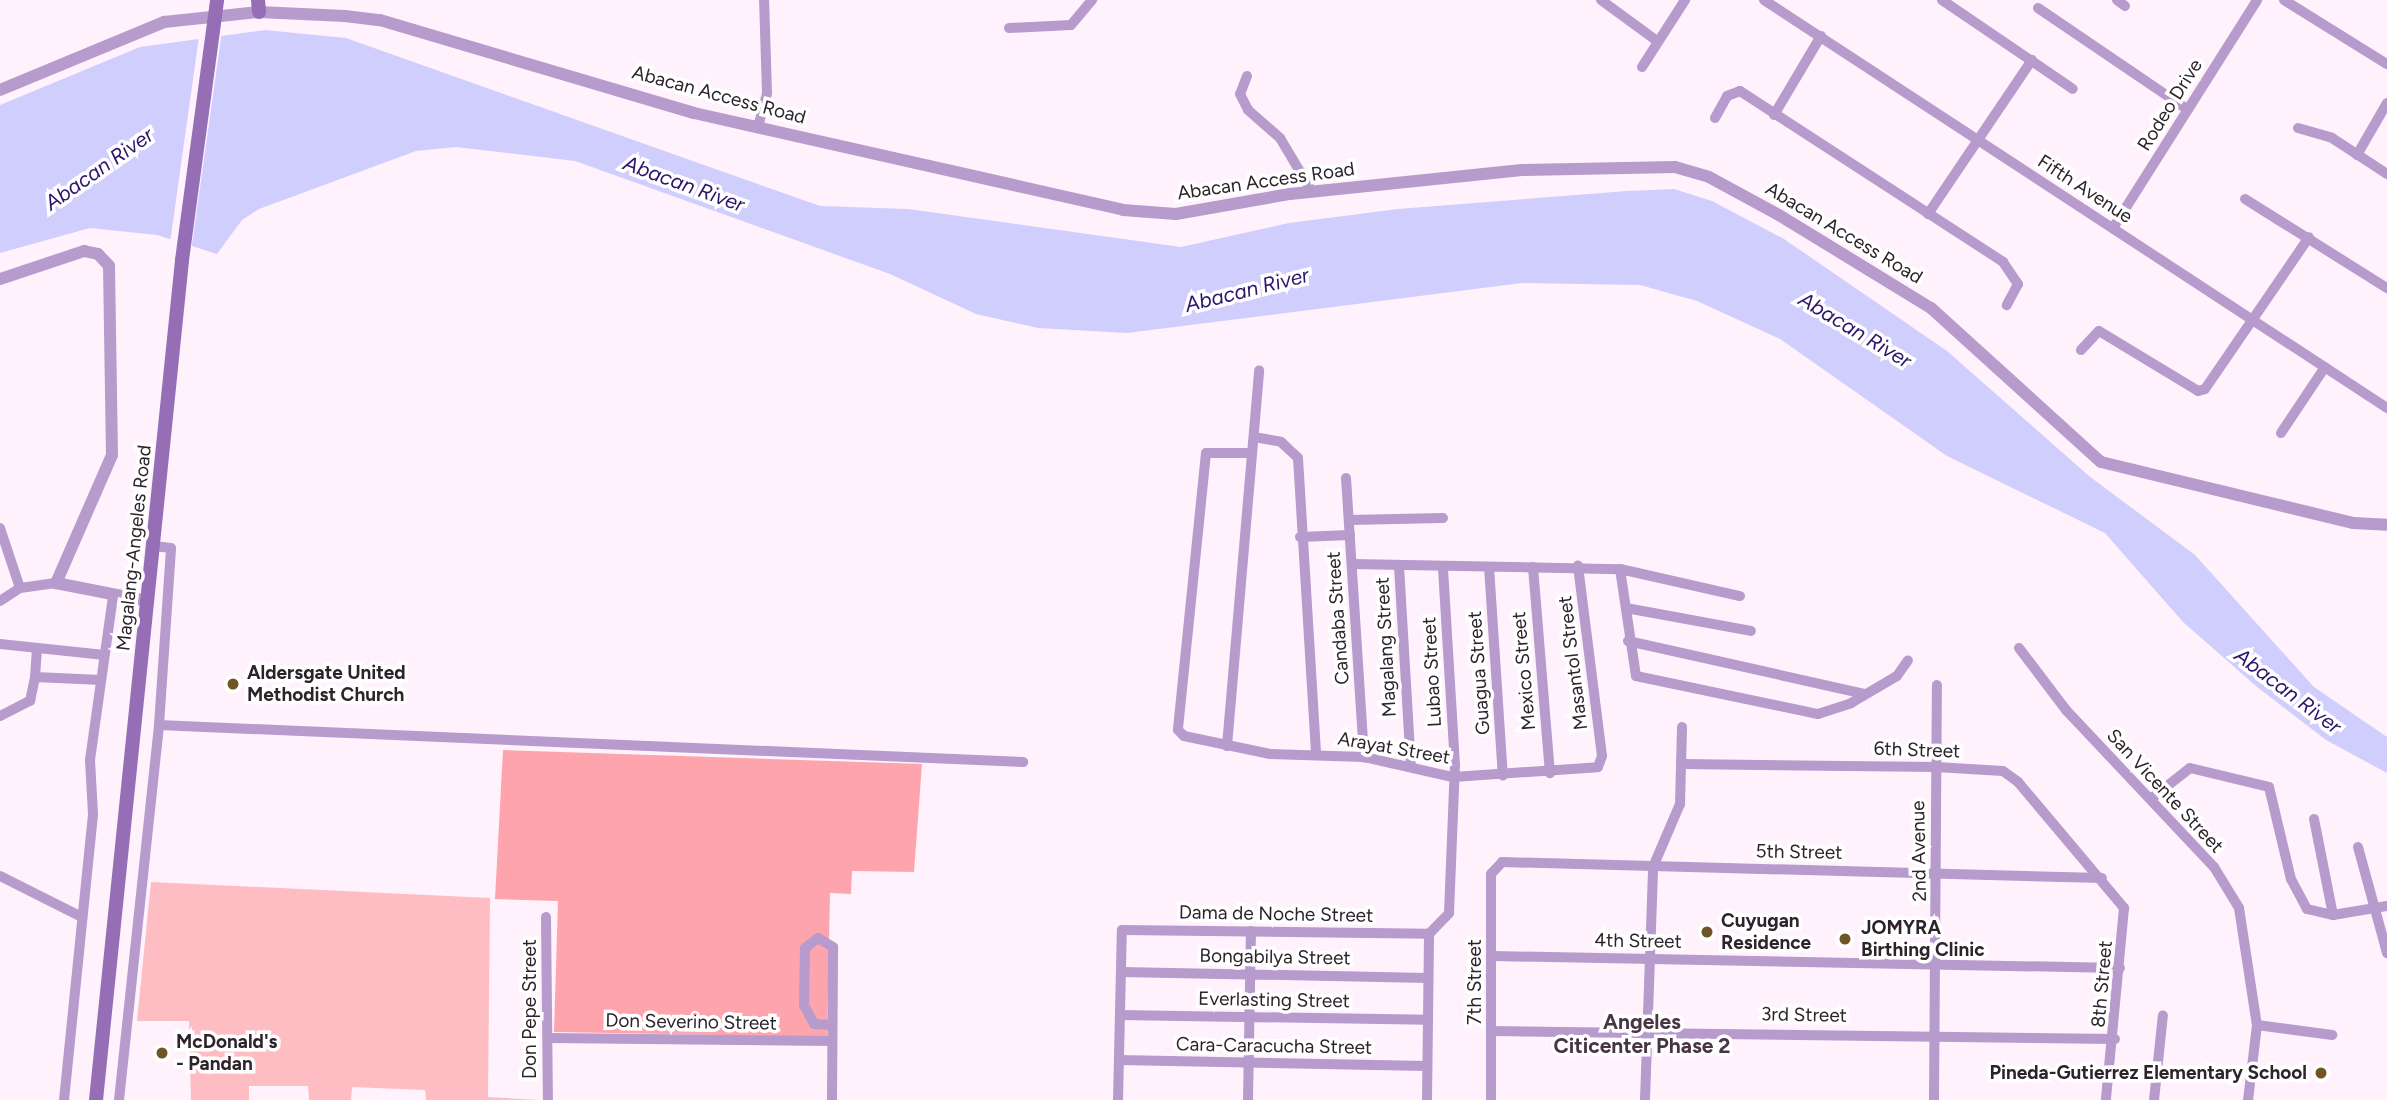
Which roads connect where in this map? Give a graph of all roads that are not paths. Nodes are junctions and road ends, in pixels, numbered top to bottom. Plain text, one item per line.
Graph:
1 (217, 0) edge
2 (764, 0) edge
3 (1092, 0) edge
4 (1601, 0) edge
5 (1685, 0) edge
6 (1764, 0) edge
7 (1942, 0) edge
8 (2257, 0) edge
9 (2284, 0) edge
10 (258, 6) edge
11 (2038, 8) dead end
12 (1009, 28) dead end
13 (1821, 36) junction
14 (1657, 41) junction
15 (2032, 60) junction
16 (2387, 64) edge
17 (1642, 67) dead end
18 (1247, 76) dead end
19 (2073, 89) dead end
20 (0, 90) edge
21 (2387, 103) edge
22 (2188, 110) junction
23 (1774, 115) junction
24 (1716, 118) dead end
25 (758, 127) junction
26 (2298, 128) dead end
27 (1980, 141) junction
28 (2357, 155) junction
29 (2387, 174) edge
30 (1312, 192) junction
31 (2245, 199) dead end
32 (1928, 214) junction
33 (2113, 228) junction
34 (2309, 237) junction
35 (0, 279) edge
36 (2387, 288) edge
37 (2007, 305) dead end
38 (2255, 320) junction
39 (2081, 350) dead end
40 (2325, 367) junction
41 (1259, 370) dead end
42 (2387, 408) edge
43 (2281, 433) dead end
44 (1254, 437) junction
45 (1252, 453) junction
46 (1346, 478) dead end
47 (1443, 518) dead end
48 (1349, 520) junction
49 (2387, 525) edge
50 (0, 528) edge
51 (1350, 535) junction
52 (1300, 537) junction
53 (154, 546) junction
54 (1352, 564) junction
55 (1399, 566) junction
56 (1443, 566) junction
57 (1578, 566) junction
58 (1489, 567) junction
59 (1533, 567) junction
60 (1620, 569) junction
61 (56, 583) junction
62 (20, 588) junction
63 (113, 596) junction
64 (1740, 596) dead end
65 (0, 601) edge
66 (148, 601) junction
67 (1626, 608) junction
68 (1751, 631) dead end
69 (1628, 641) junction
70 (0, 644) edge
71 (37, 648) junction
72 (2020, 648) dead end
73 (104, 655) junction
74 (1908, 660) dead end
75 (35, 677) junction
76 (101, 680) junction
77 (1937, 685) dead end
78 (1865, 694) junction
79 (0, 716) edge
80 (159, 725) junction
81 (1682, 727) dead end
82 (1227, 746) junction
83 (1316, 753) junction
84 (1364, 757) junction
85 (1602, 757) joint
86 (1023, 762) dead end
87 (1683, 764) junction
88 (1411, 767) junction
89 (1936, 767) junction
90 (1550, 773) junction
91 (1503, 776) junction
92 (1453, 777) junction
93 (2152, 798) junction
94 (2314, 819) dead end
95 (2358, 847) dead end
96 (1496, 865) joint
97 (1653, 867) junction
98 (1938, 872) junction
99 (0, 876) edge
100 (2102, 878) junction
101 (2381, 908) edge
102 (116, 915) junction
103 (137, 915) junction
104 (2333, 915) junction
105 (82, 917) junction
106 (547, 917) dead end
107 (1251, 931) junction
108 (1429, 934) junction
109 (2387, 953) edge
110 (1493, 956) junction
111 (1648, 958) junction
112 (1937, 963) junction
113 (2120, 968) junction
114 (1121, 972) junction
115 (1251, 973) junction
116 (1429, 978) junction
117 (1120, 1015) junction
118 (2163, 1015) dead end
119 (1250, 1017) junction
120 (1428, 1020) junction
121 (104, 1021) junction
122 (127, 1022) junction
123 (2258, 1025) junction
124 (832, 1026) junction
125 (1647, 1030) junction
126 (1492, 1031) junction
127 (1935, 1035) junction
128 (2332, 1035) dead end
129 (549, 1038) junction
130 (2115, 1039) junction
131 (832, 1041) junction
132 (1119, 1060) junction
133 (1249, 1063) junction
134 (1427, 1066) junction
135 (97, 1094) edge
136 (119, 1095) edge
137 (64, 1100) edge
138 (548, 1100) edge
139 (832, 1100) edge
140 (1118, 1100) edge
141 (1248, 1100) edge
142 (1427, 1100) edge
143 (1492, 1100) edge
144 (1645, 1100) edge
145 (1934, 1100) edge
146 (2106, 1100) edge
147 (2154, 1100) edge
148 (2248, 1100) edge

1 - 53 main road, Magalang-Angeles Road
2 - 25 street
3 - 12 street
4 - 14 street
5 - 14 street
6 - 13 street, Fifth Avenue
7 - 15 street
8 - 22 street, Rodeo Drive
9 - 16 street
10 - 20 street, Abacan Access Road
10 - 25 street, Abacan Access Road
11 - 22 street
13 - 23 street
13 - 27 street, Fifth Avenue
14 - 17 street
15 - 19 street
15 - 27 street
18 - 30 street
21 - 28 street
22 - 33 street, Rodeo Drive
23 - 24 street
23 - 32 street
25 - 30 street, Abacan Access Road
26 - 28 street
27 - 32 street
27 - 33 street, Fifth Avenue
28 - 29 street
30 - 49 street, Abacan Access Road
31 - 34 street
32 - 37 street
33 - 38 street, Fifth Avenue
34 - 36 street
34 - 38 street
35 - 61 street
38 - 39 street
38 - 40 street, Fifth Avenue
40 - 42 street, Fifth Avenue
40 - 43 street
41 - 44 street
44 - 45 street
44 - 52 street
45 - 82 street
45 - 82 street, Arayat Street
46 - 48 street, Candaba Street
47 - 48 street
48 - 51 street, Candaba Street
50 - 62 street
51 - 52 street
51 - 54 street, Candaba Street
52 - 83 street
53 - 66 main road, Magalang-Angeles Road
53 - 80 street
54 - 55 street
54 - 84 street, Candaba Street
55 - 56 street
55 - 88 street, Magalang Street
56 - 58 street
56 - 92 street, Lubao Street
57 - 59 street
57 - 60 street
57 - 85 street, Masantol Street
58 - 59 street
58 - 91 street, Guagua Street
59 - 90 street, Mexico Street
60 - 64 street
60 - 67 street
61 - 62 street
61 - 63 street
62 - 65 street
63 - 66 street
63 - 73 street
66 - 102 main road, Magalang-Angeles Road
67 - 68 street
67 - 69 street
69 - 78 street
69 - 78 street
70 - 71 street
71 - 73 street
71 - 75 street
72 - 93 street, San Vicente Street
73 - 76 street
74 - 78 street
75 - 76 street
75 - 79 street
76 - 105 street
77 - 89 street, 2nd Avenue
80 - 86 street
80 - 103 street
81 - 87 street
82 - 83 street, Arayat Street
83 - 84 street, Arayat Street
84 - 88 street, Arayat Street
85 - 90 street, Arayat Street
87 - 89 street, 6th Street
87 - 97 street
88 - 92 street, Arayat Street
89 - 98 street, 2nd Avenue
89 - 100 street, 6th Street
90 - 91 street, Arayat Street
91 - 92 street, Arayat Street
92 - 108 street, Lubao Street
93 - 104 street
93 - 123 street, San Vicente Street
94 - 104 street
95 - 101 street
96 - 97 street, 5th Street
96 - 110 street, 7th Street
97 - 98 street, 5th Street
97 - 111 street
98 - 100 street, 5th Street
98 - 112 street, 2nd Avenue
99 - 105 street
100 - 113 street, 8th Street
101 - 104 street
101 - 109 street
102 - 103 street
102 - 121 main road, Magalang-Angeles Road
103 - 122 street
105 - 137 street
106 - 129 street, Don Pepe Street
107 - 108 street, Dama de Noche Street
107 - 114 street, Dama de Noche Street
107 - 115 street
108 - 116 street
110 - 111 street, 4th Street
110 - 126 street, 7th Street
111 - 112 street, 4th Street
111 - 125 street
112 - 113 street, 4th Street
112 - 127 street, 2nd Avenue
113 - 130 street, 8th Street
114 - 115 street, Bongabilya Street
114 - 117 street
115 - 116 street, Bongabilya Street
115 - 119 street
116 - 120 street
117 - 119 street, Everlasting Street
117 - 132 street
118 - 147 street
119 - 120 street, Everlasting Street
119 - 133 street
120 - 134 street
121 - 122 street
121 - 135 main road, Magalang-Angeles Road
122 - 136 street
123 - 128 street
123 - 148 street, San Vicente Street
124 - 124 street
124 - 131 street
125 - 126 street, 3rd Street
125 - 127 street, 3rd Street
125 - 144 street
126 - 143 street, 7th Street
127 - 130 street, 3rd Street
127 - 145 street, 2nd Avenue
129 - 131 street, Don Severino Street
129 - 138 street, Don Pepe Street
130 - 146 street, 8th Street
131 - 139 street
132 - 133 street, Cara-Caracucha Street
132 - 140 street
133 - 134 street, Cara-Caracucha Street
133 - 141 street
134 - 142 street
135 - 136 street

